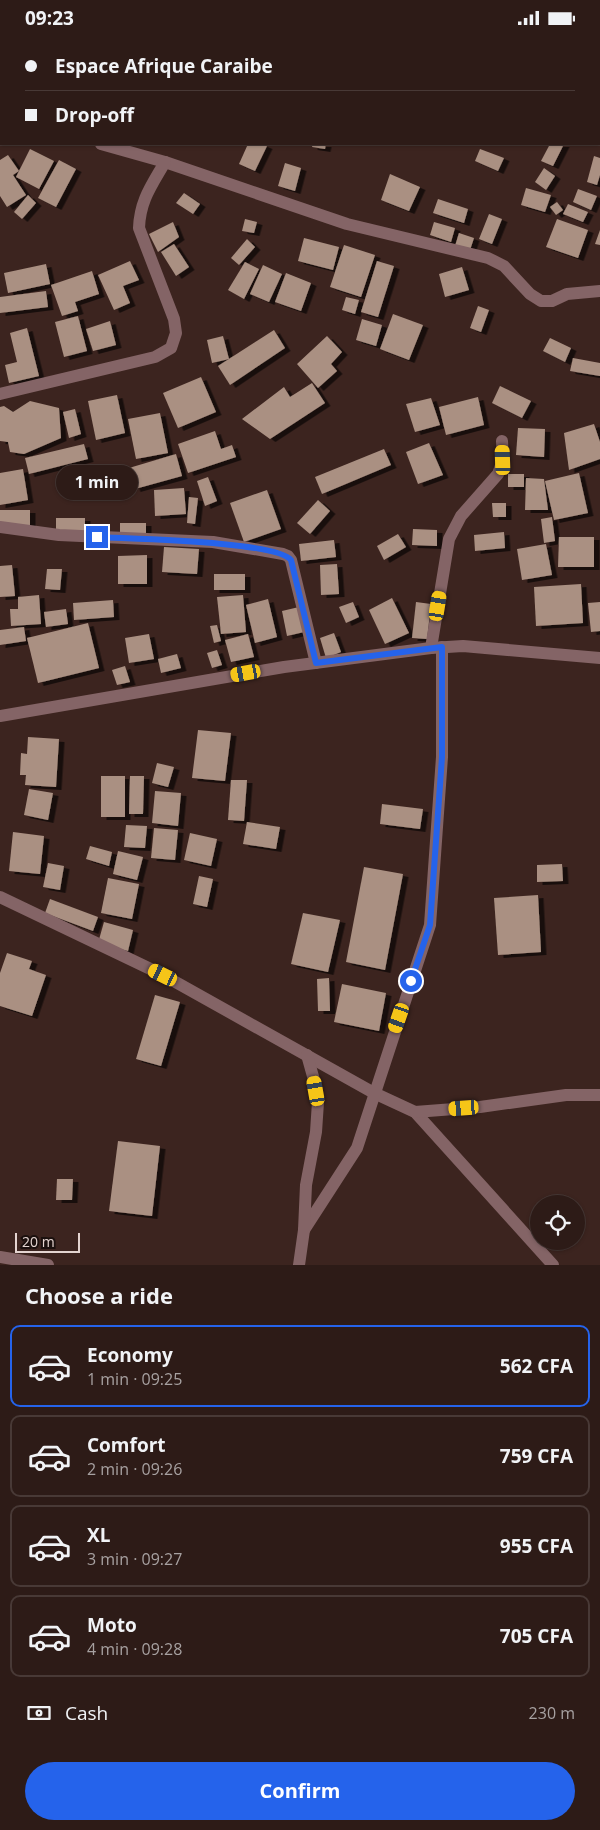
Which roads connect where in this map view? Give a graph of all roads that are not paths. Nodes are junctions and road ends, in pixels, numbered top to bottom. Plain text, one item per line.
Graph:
1 (106, 145) edge
2 (165, 162) junction
3 (600, 291) edge
4 (0, 394) edge
5 (502, 441) dead end
6 (0, 527) edge
7 (436, 647) junction
8 (600, 658) edge
9 (316, 663) junction
10 (0, 716) edge
11 (0, 897) edge
12 (307, 1055) junction
13 (374, 1093) junction
14 (600, 1095) edge
15 (415, 1112) junction
16 (304, 1230) junction
17 (0, 1257) edge
18 (48, 1265) edge
19 (299, 1265) edge
20 (553, 1265) edge

1 - 2 street
2 - 3 street
2 - 4 street
5 - 7 street
6 - 9 street
7 - 8 street
7 - 9 street
7 - 13 street
9 - 10 street
11 - 12 street
12 - 13 street
12 - 16 street
13 - 15 street
13 - 16 street
14 - 15 street
15 - 20 street
16 - 19 street
17 - 18 street

